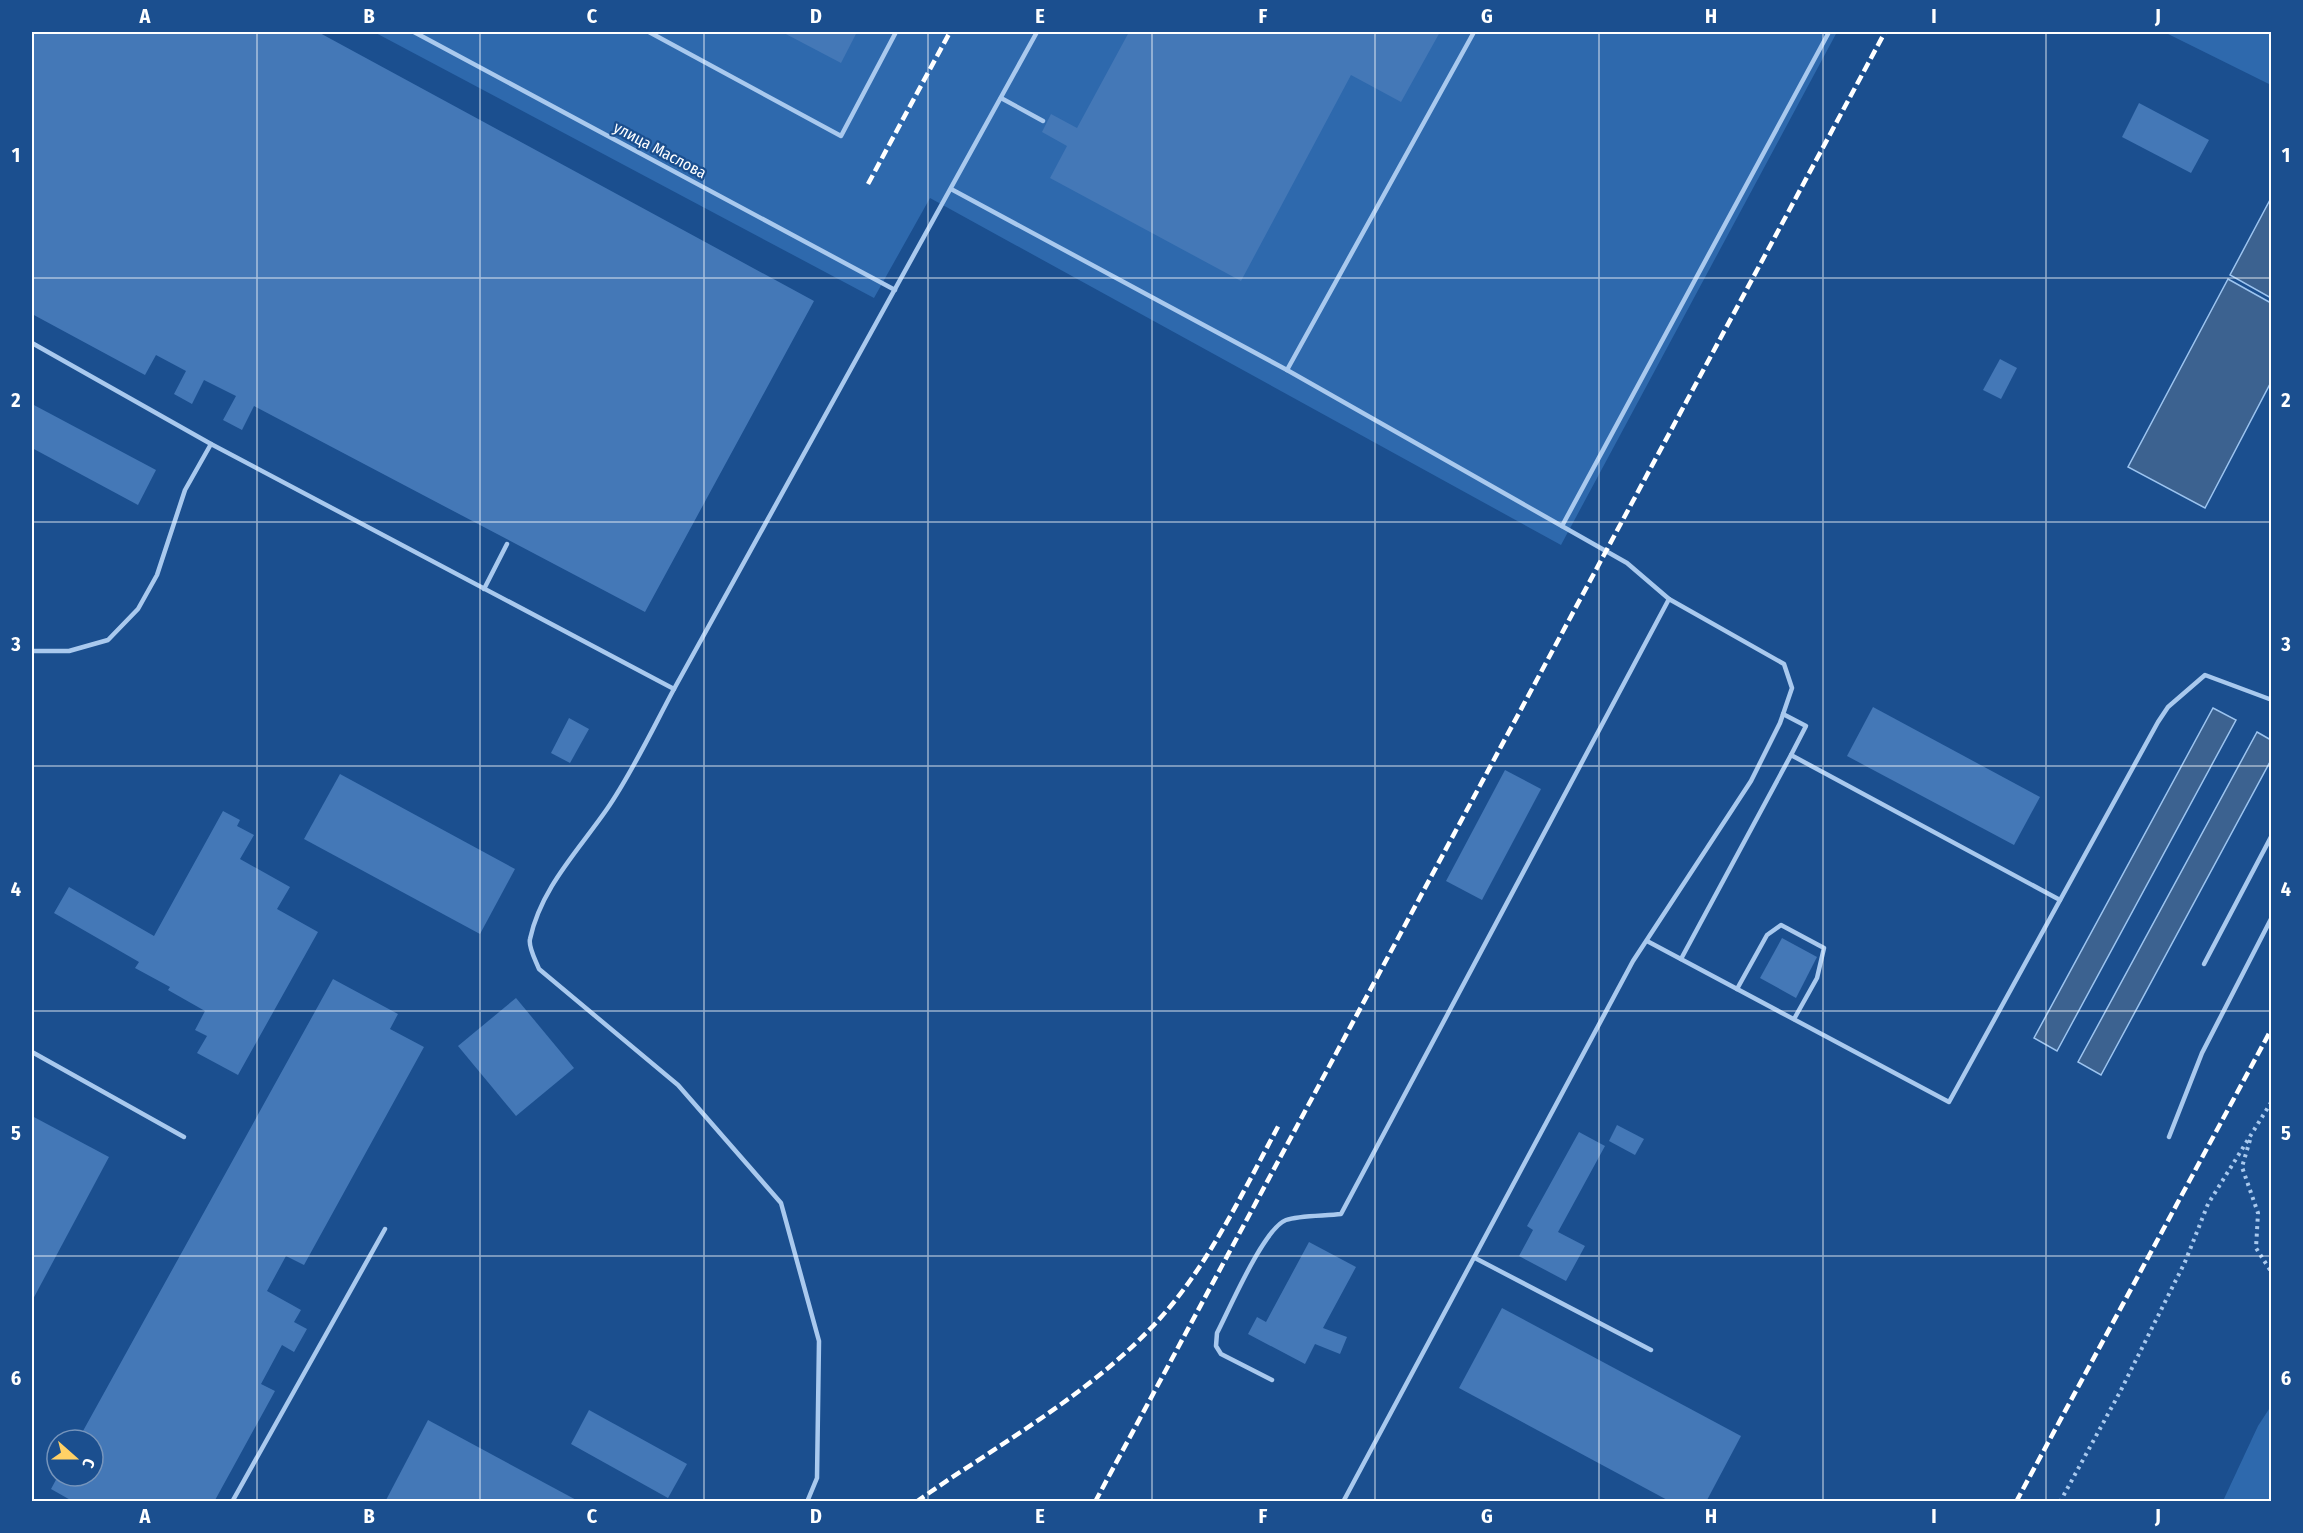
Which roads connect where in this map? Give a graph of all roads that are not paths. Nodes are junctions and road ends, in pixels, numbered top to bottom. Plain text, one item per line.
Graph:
1 (414, 32) edge
2 (649, 32) edge
3 (896, 32) edge
4 (1037, 32) edge
5 (1474, 32) edge
6 (1829, 32) edge
7 (1001, 98) junction
8 (1043, 121) dead end
9 (951, 189) junction
10 (895, 290) junction
11 (32, 343) edge
12 (1287, 370) junction
13 (211, 444) junction
14 (1562, 526) junction
15 (507, 544) dead end
16 (484, 589) junction
17 (1669, 599) junction
18 (32, 651) edge
19 (674, 689) junction
20 (2271, 700) edge
21 (1784, 714) junction
22 (1791, 755) junction
23 (2271, 835) edge
24 (2060, 900) junction
25 (2271, 917) edge
26 (1647, 941) junction
27 (1681, 959) junction
28 (2204, 964) dead end
29 (1737, 989) junction
30 (1794, 1019) junction
31 (32, 1052) edge
32 (184, 1137) dead end
33 (2169, 1137) dead end
34 (385, 1229) dead end
35 (1475, 1258) junction
36 (1651, 1350) dead end
37 (1272, 1380) dead end
38 (232, 1502) edge
39 (807, 1502) edge
40 (1343, 1502) edge

1 - 10 lane, улица Маслова
2 - 3 lane
4 - 7 lane
5 - 12 lane
6 - 14 lane
7 - 8 lane
7 - 9 lane
9 - 10 lane
9 - 12 lane
10 - 19 lane
11 - 13 lane
12 - 14 lane
13 - 16 lane
13 - 18 lane
14 - 17 lane
15 - 16 lane
16 - 19 lane
17 - 21 lane
17 - 37 lane
19 - 39 lane
20 - 24 lane
21 - 22 lane
21 - 26 lane
22 - 24 lane
22 - 27 lane
23 - 28 lane
24 - 30 lane
25 - 33 lane
26 - 27 lane
26 - 35 lane
27 - 29 lane
29 - 30 lane
29 - 30 lane
31 - 32 lane
34 - 38 lane
35 - 36 lane
35 - 40 lane

